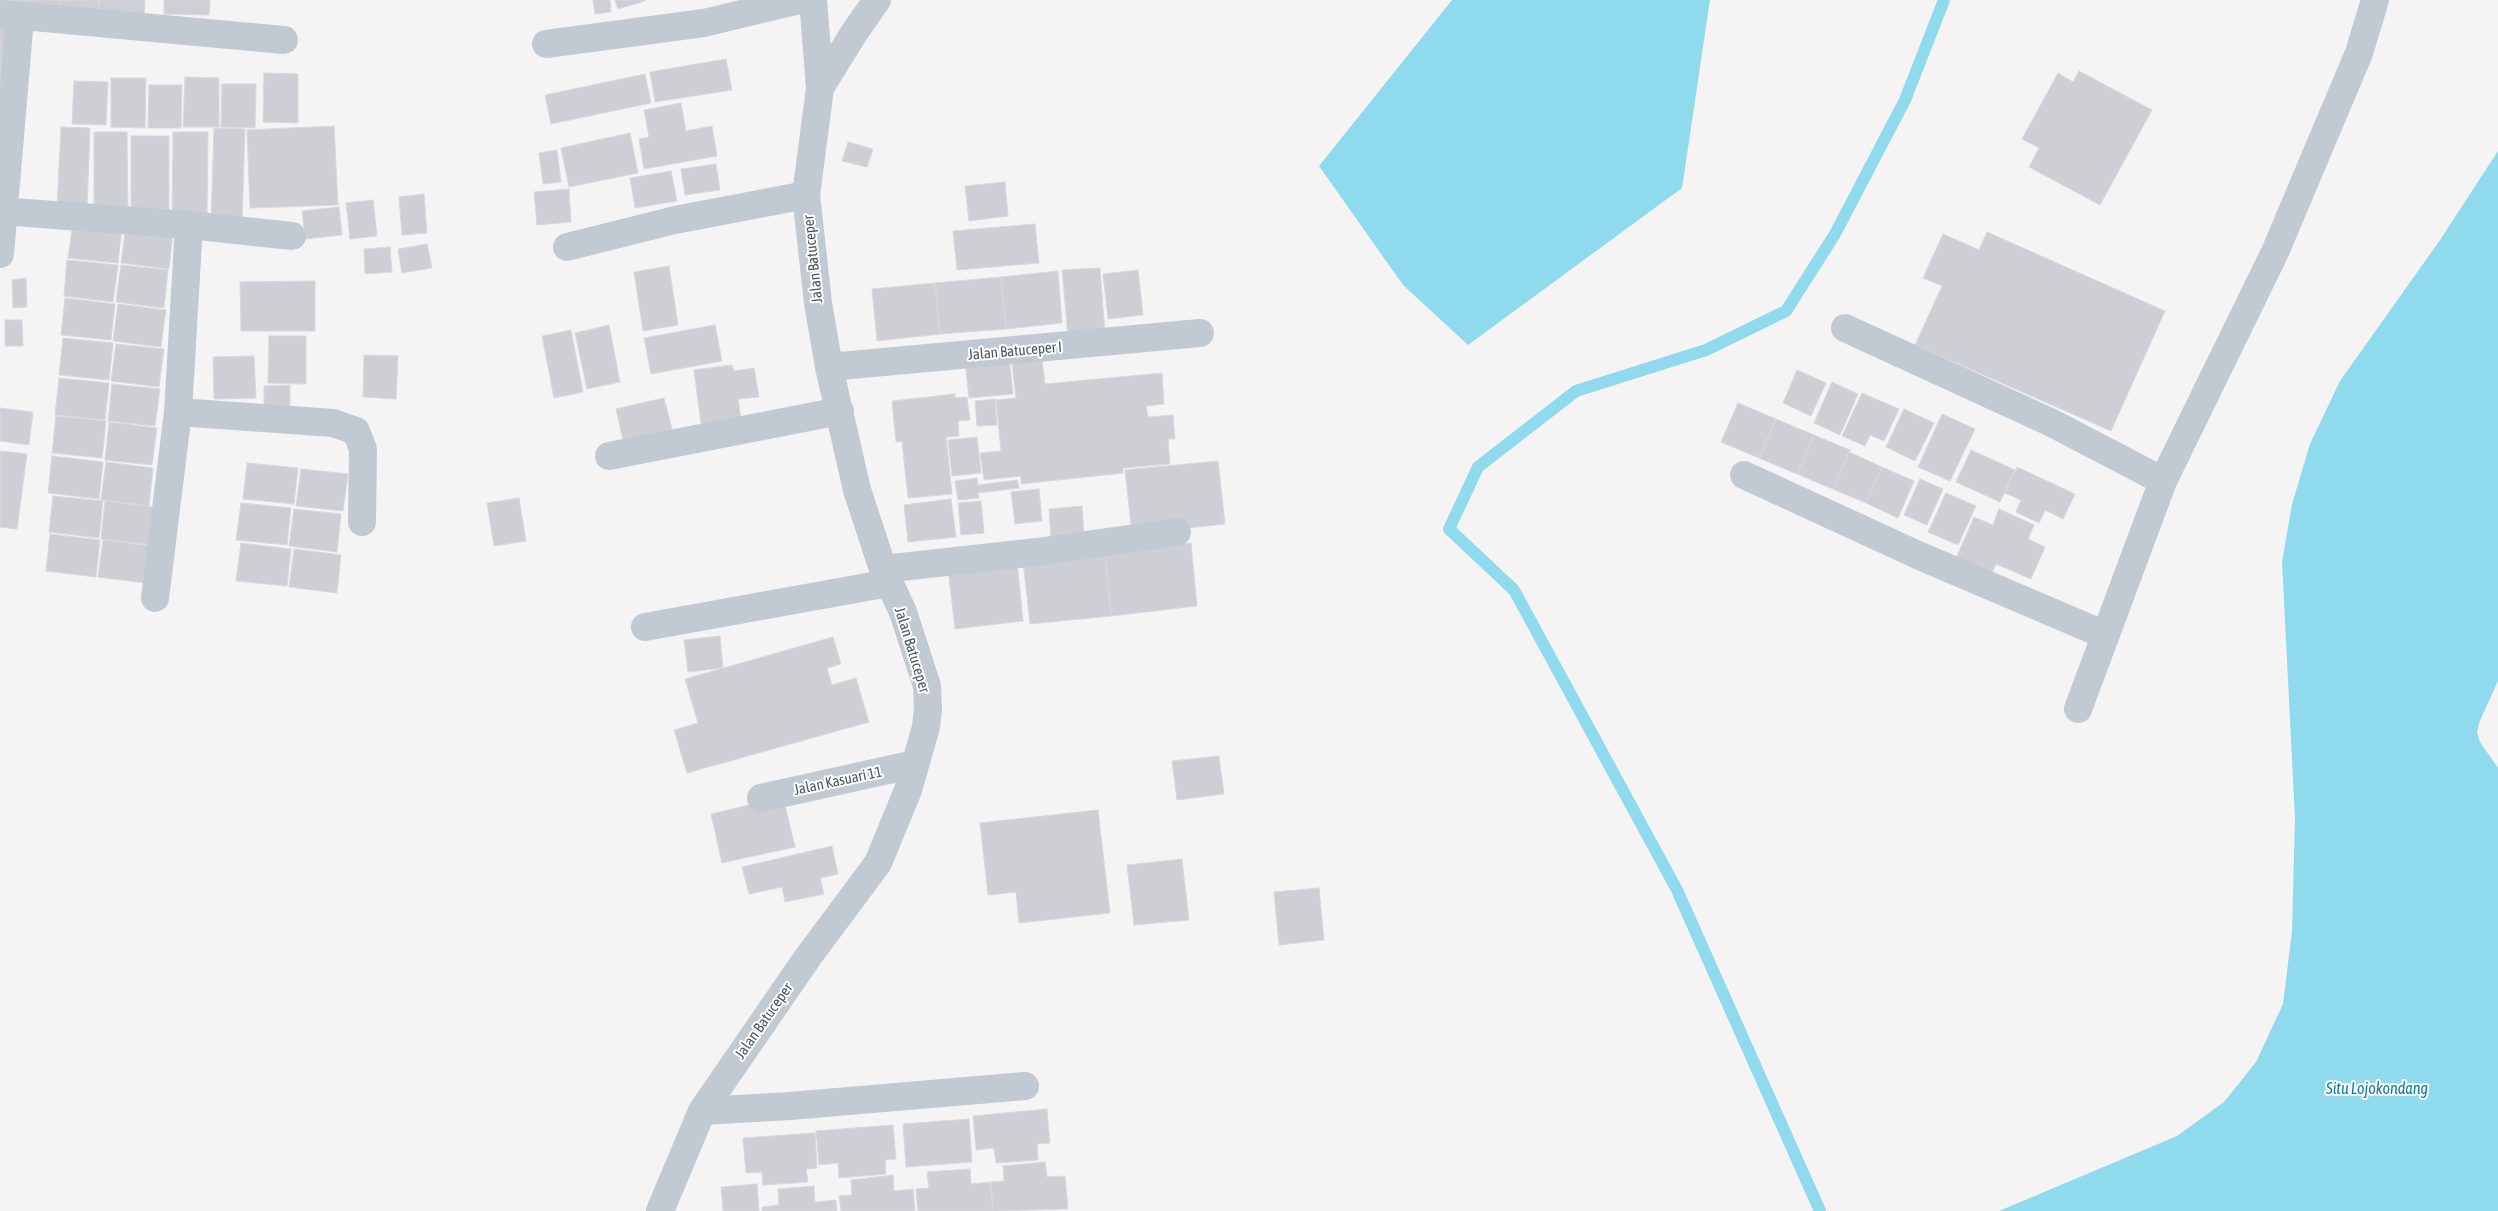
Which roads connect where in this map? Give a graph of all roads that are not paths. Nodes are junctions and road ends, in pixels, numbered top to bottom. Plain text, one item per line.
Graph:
1 (800, 0) edge
2 (813, 0) edge
3 (877, 0) edge
4 (2375, 0) edge
5 (10, 16) edge
6 (284, 40) dead end
7 (546, 44) dead end
8 (820, 88) junction
9 (806, 195) junction
10 (2, 212) edge
11 (189, 225) junction
12 (292, 236) dead end
13 (567, 247) dead end
14 (0, 254) edge
15 (1845, 328) dead end
16 (1200, 334) dead end
17 (829, 367) junction
18 (840, 411) junction
19 (178, 412) junction
20 (610, 456) dead end
21 (1744, 475) dead end
22 (2163, 481) junction
23 (362, 522) dead end
24 (1177, 532) dead end
25 (886, 576) junction
26 (155, 598) dead end
27 (645, 627) dead end
28 (2105, 635) junction
29 (2078, 709) dead end
30 (915, 764) junction
31 (761, 798) dead end
32 (1024, 1086) dead end
33 (702, 1111) junction
34 (660, 1211) edge

1 - 7 street
2 - 8 street
3 - 8 street
4 - 22 street
5 - 6 street
5 - 10 street
8 - 9 street, Jalan Batuceper
9 - 13 street
9 - 17 street, Jalan Batuceper
10 - 11 street
10 - 14 street
11 - 12 street
11 - 19 street
15 - 22 street
16 - 17 street, Jalan Batuceper I
17 - 18 street, Jalan Batuceper
18 - 20 street
18 - 25 street, Jalan Batuceper
19 - 23 street
19 - 26 street
21 - 28 street
22 - 28 street
24 - 25 street
25 - 27 street
25 - 30 street, Jalan Batuceper
28 - 29 street
30 - 31 street, Jalan Kasuari 11
30 - 33 street, Jalan Batuceper
32 - 33 street
33 - 34 street, Jalan Batuceper

